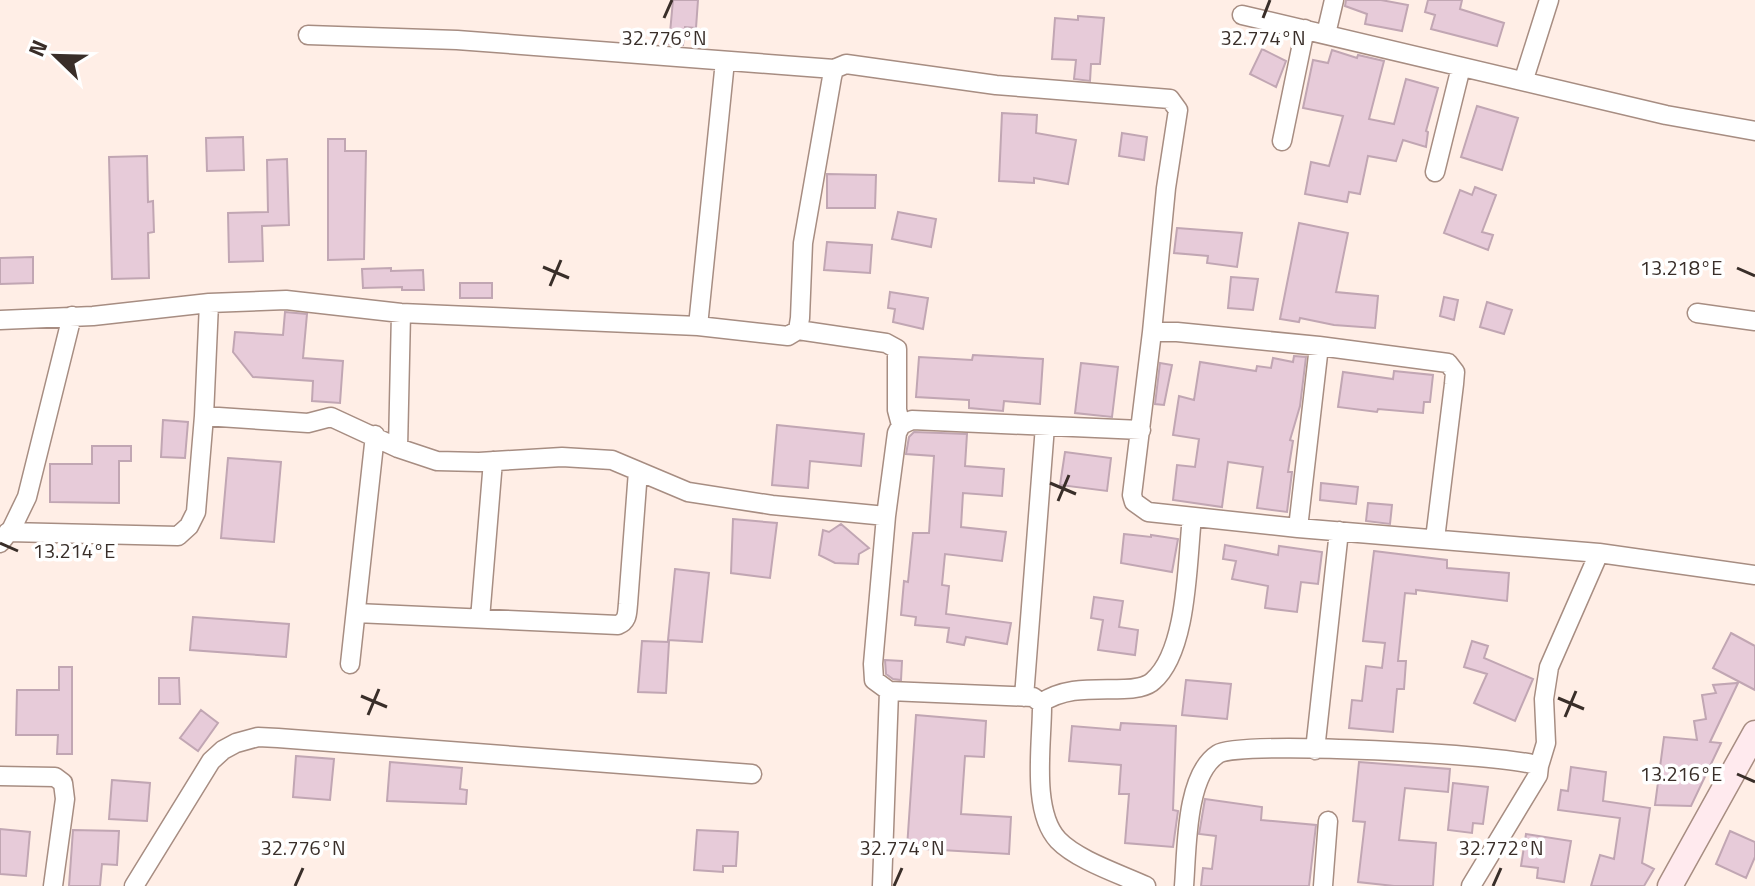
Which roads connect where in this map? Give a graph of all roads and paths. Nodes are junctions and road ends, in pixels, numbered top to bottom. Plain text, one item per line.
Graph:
1 (1334, 0) edge
2 (1549, 0) edge
3 (1242, 15) dead end
4 (1305, 29) junction
5 (1326, 34) junction
6 (308, 35) dead end
7 (725, 61) junction
8 (1461, 67) junction
9 (834, 69) junction
10 (1524, 79) junction
11 (1755, 131) edge
12 (1282, 141) dead end
13 (1435, 172) dead end
14 (209, 303) junction
15 (401, 313) junction
16 (1697, 313) dead end
17 (72, 316) junction
18 (0, 320) edge
19 (1755, 321) edge
20 (698, 326) junction
21 (798, 330) junction
22 (1152, 332) junction
23 (1319, 346) junction
24 (204, 416) junction
25 (901, 425) junction
26 (1045, 426) junction
27 (1141, 430) junction
28 (375, 435) junction
29 (398, 448) junction
30 (493, 461) junction
31 (638, 471) junction
32 (886, 516) junction
33 (1192, 517) junction
34 (1298, 528) junction
35 (1339, 531) junction
36 (4, 538) edge
37 (1435, 539) junction
38 (1599, 553) junction
39 (1755, 575) edge
40 (356, 613) junction
41 (480, 619) junction
42 (350, 664) dead end
43 (889, 691) junction
44 (1033, 700) junction
45 (1755, 733) edge
46 (1315, 750) junction
47 (1539, 766) junction
48 (752, 774) dead end
49 (0, 776) edge
50 (1328, 821) dead end
51 (53, 886) edge
52 (134, 886) edge
53 (882, 886) edge
54 (1146, 886) edge
55 (1184, 886) edge
56 (1323, 886) edge
57 (1471, 886) edge
58 (1670, 886) edge

1 - 5 street
2 - 10 street
3 - 4 street
4 - 5 street
4 - 12 street
5 - 8 street
6 - 7 street
7 - 9 street
7 - 20 street
8 - 10 street
8 - 13 street
9 - 21 street
9 - 22 street
10 - 11 street
14 - 15 street
14 - 17 street
14 - 24 street
15 - 20 street
15 - 29 street
16 - 19 street
17 - 18 street
17 - 36 street
20 - 21 street
21 - 25 street
22 - 23 street
22 - 27 street
23 - 34 street
23 - 37 street
24 - 28 street
24 - 36 street
25 - 26 street
25 - 32 street
26 - 27 street
26 - 44 street
27 - 33 street
28 - 29 street
28 - 40 street
29 - 30 street
30 - 31 street
30 - 41 street
31 - 32 street
31 - 41 street
32 - 43 street
33 - 34 street
33 - 44 street
34 - 35 street
35 - 37 street
35 - 46 street
37 - 38 street
38 - 39 street
38 - 47 street
40 - 41 street
40 - 42 street
43 - 44 street
43 - 53 street
44 - 54 street
45 - 58 main road
46 - 47 street
46 - 55 street
47 - 57 street
48 - 52 street
49 - 51 street
50 - 56 street

